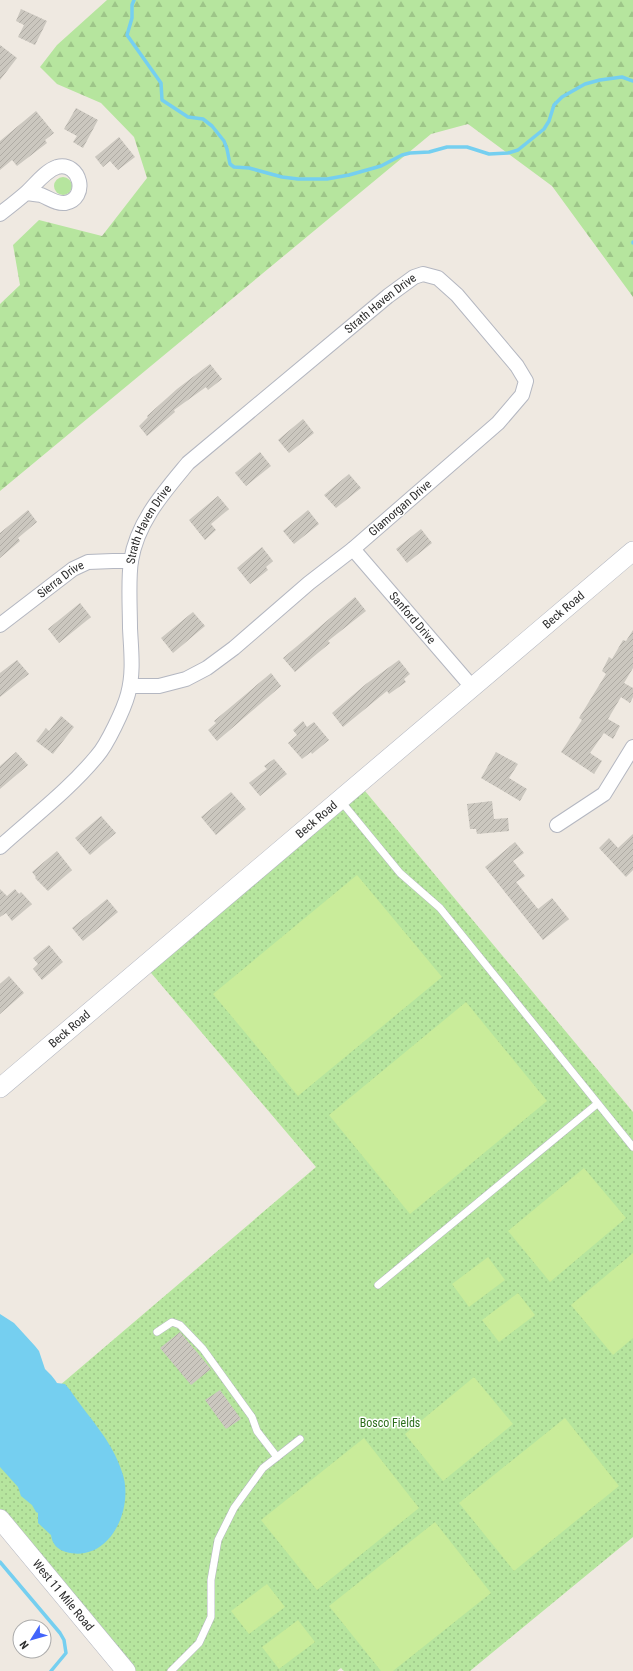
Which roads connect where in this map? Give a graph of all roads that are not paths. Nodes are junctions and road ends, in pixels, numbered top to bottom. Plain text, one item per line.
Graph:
1 (26, 193) dead end
2 (0, 214) edge
3 (423, 274) joint
4 (353, 549) junction
5 (633, 551) edge
6 (131, 561) junction
7 (0, 624) edge
8 (130, 686) junction
9 (472, 687) junction
10 (633, 747) edge
11 (340, 800) junction
12 (557, 825) dead end
13 (0, 847) edge
14 (0, 1088) edge
15 (597, 1104) junction
16 (633, 1146) edge
17 (378, 1285) dead end
18 (157, 1332) dead end
19 (300, 1439) dead end
20 (276, 1458) junction
21 (0, 1519) edge
22 (126, 1671) edge
23 (172, 1671) edge

1 - 2 street
3 - 4 street, Glamorgan Drive
3 - 6 street, Strath Haven Drive
4 - 8 street, Glamorgan Drive
4 - 9 street, Sanford Drive
5 - 9 main road, Beck Road
6 - 7 street, Sierra Drive
6 - 8 street, Strath Haven Drive
8 - 13 street, Strath Haven Drive
9 - 11 main road, Beck Road
10 - 12 street
11 - 14 main road, Beck Road
11 - 15 lane
15 - 16 lane
15 - 17 lane
18 - 20 lane
19 - 20 lane
20 - 23 lane
21 - 22 main road, West 11 Mile Road

